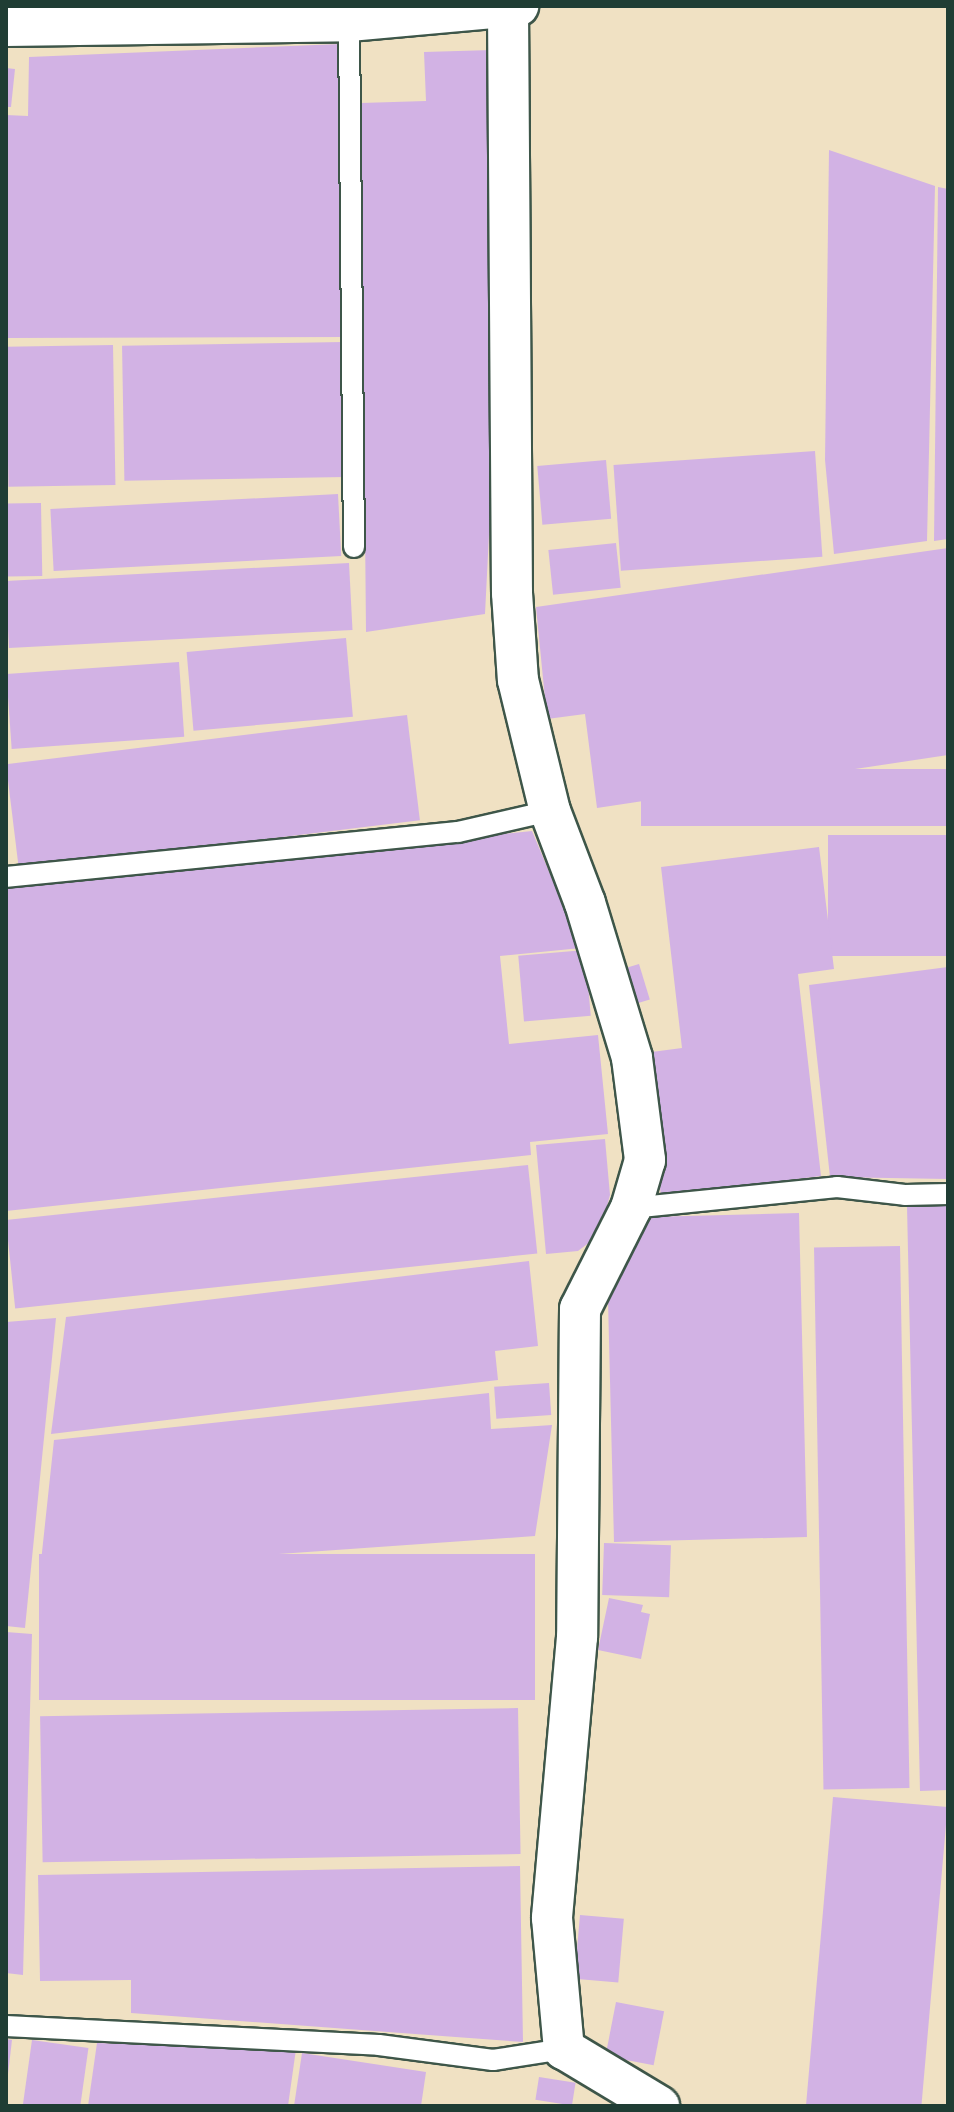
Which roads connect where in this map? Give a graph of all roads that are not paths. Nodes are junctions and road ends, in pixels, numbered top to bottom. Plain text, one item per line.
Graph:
1 (513, 7) edge
2 (227, 16) edge
3 (349, 21) junction
4 (6, 26) edge
5 (354, 547) dead end
6 (550, 811) junction
7 (6, 877) edge
8 (948, 1194) edge
9 (631, 1208) junction
10 (6, 2026) edge
11 (564, 2049) junction
12 (659, 2106) edge

1 - 3 street
1 - 6 street
2 - 3 street
2 - 4 street
3 - 5 lane
6 - 7 lane
6 - 9 street
8 - 9 lane
9 - 11 street
10 - 11 lane
11 - 12 street

